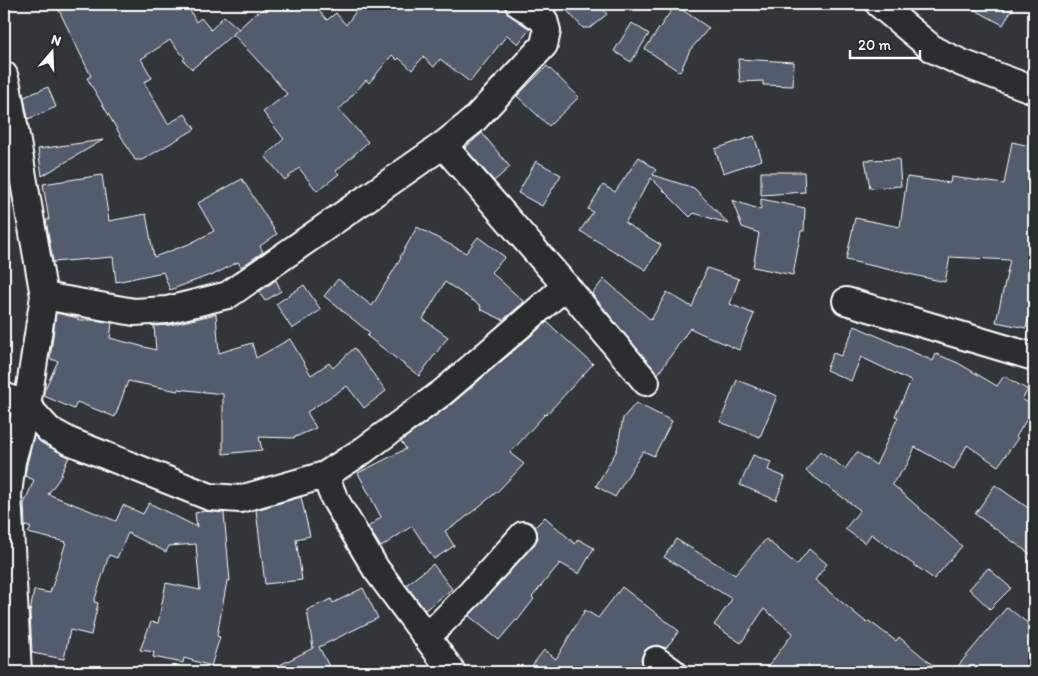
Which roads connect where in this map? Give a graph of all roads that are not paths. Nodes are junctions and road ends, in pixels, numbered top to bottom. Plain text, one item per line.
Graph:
1 (519, 4) edge
2 (879, 4) edge
3 (5, 82) edge
4 (1034, 90) edge
5 (443, 145) junction
6 (566, 286) junction
7 (44, 296) junction
8 (846, 301) dead end
9 (1034, 357) edge
10 (646, 382) dead end
11 (4, 396) edge
12 (28, 406) junction
13 (325, 475) junction
14 (523, 535) dead end
15 (427, 637) junction
16 (451, 670) dead end
17 (18, 672) edge

1 - 5 street
2 - 4 street
3 - 7 street
5 - 6 street
5 - 7 street
6 - 10 street
6 - 13 street
7 - 12 street
8 - 9 street
11 - 12 street
12 - 13 street
12 - 17 street
13 - 15 street
14 - 15 street
15 - 16 street

